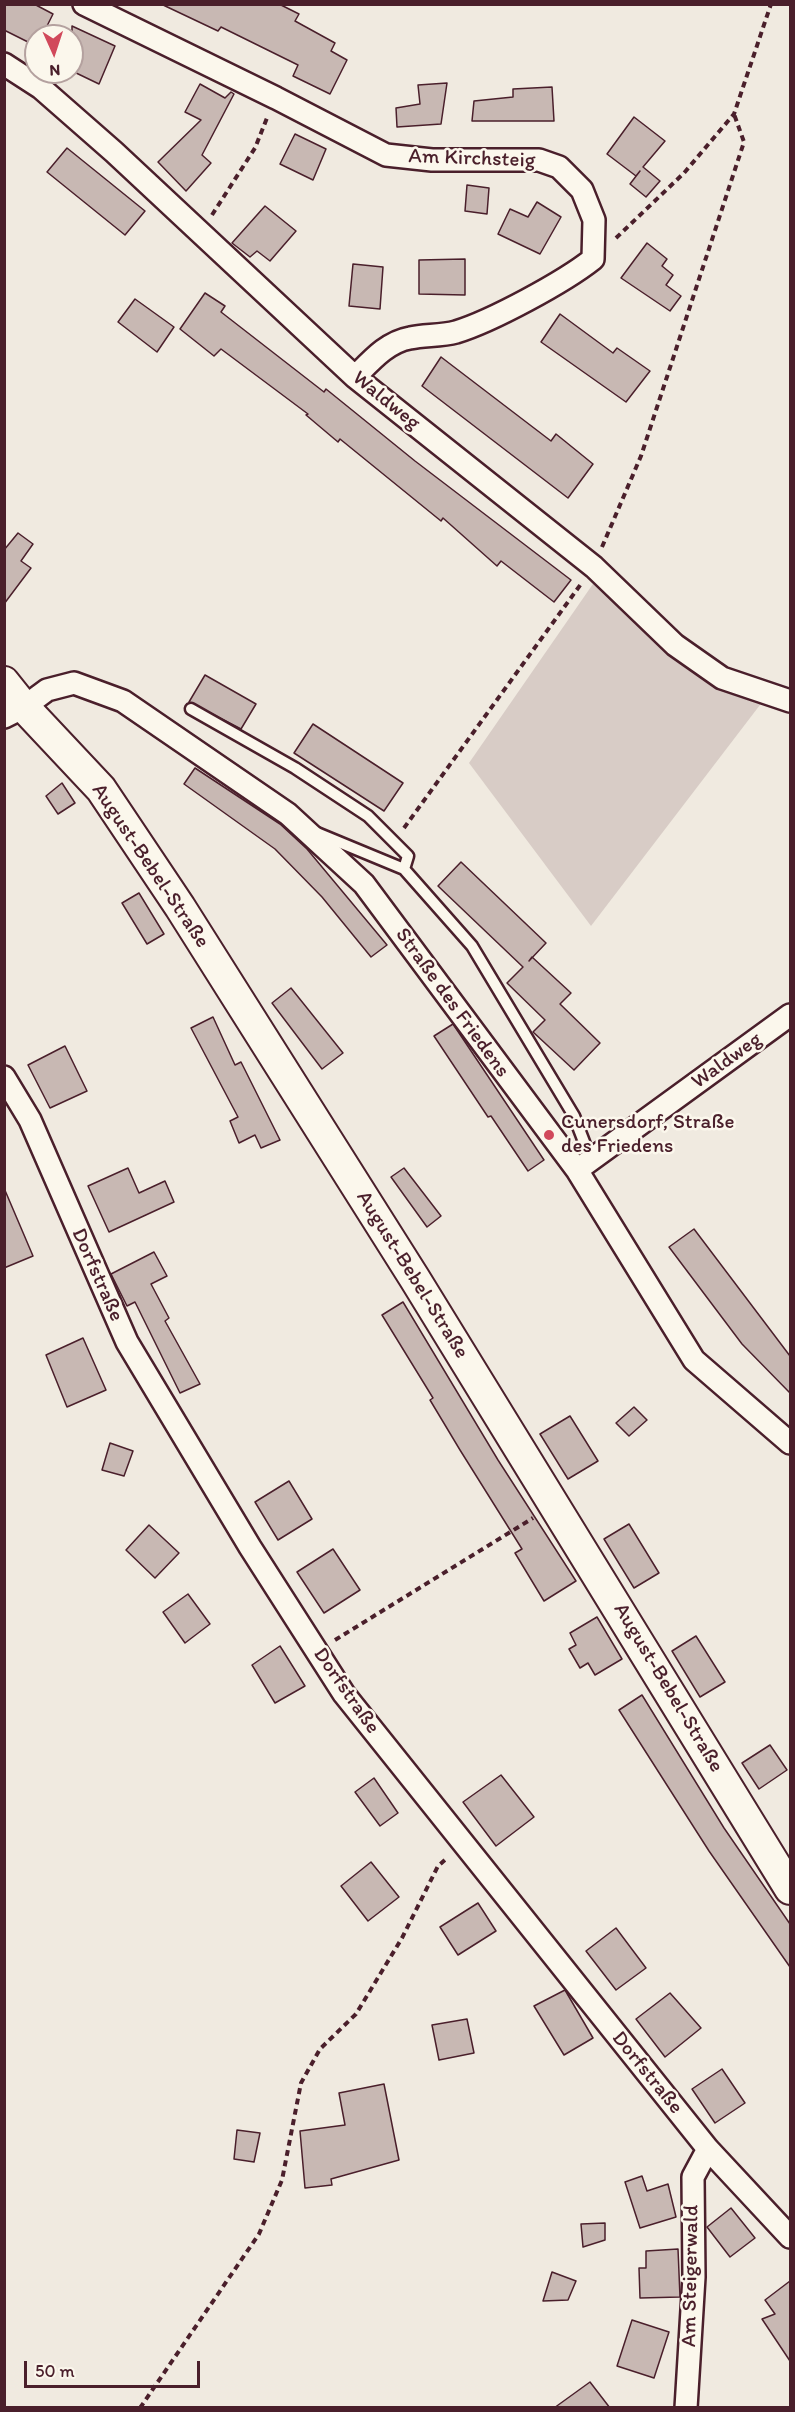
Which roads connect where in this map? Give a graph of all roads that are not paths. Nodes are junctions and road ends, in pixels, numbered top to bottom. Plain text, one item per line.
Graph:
1 (84, 4) edge
2 (4, 64) edge
3 (355, 377) junction
4 (4, 682) edge
5 (790, 701) edge
6 (191, 709) dead end
7 (14, 712) edge
8 (300, 826) junction
9 (404, 869) junction
10 (790, 1015) edge
11 (4, 1077) edge
12 (584, 1165) junction
13 (790, 1443) edge
14 (790, 1889) edge
15 (708, 2149) junction
16 (790, 2237) edge
17 (686, 2408) edge

1 - 3 street, Am Kirchsteig
2 - 3 street, Waldweg
3 - 5 street, Waldweg
4 - 7 main road, August-Bebel-Straße
6 - 9 lane
7 - 8 street, Straße des Friedens
7 - 14 main road, August-Bebel-Straße
8 - 9 lane
8 - 12 street, Straße des Friedens
9 - 12 lane
10 - 12 street, Waldweg
11 - 15 street, Dorfstraße
12 - 13 street, Straße des Friedens
15 - 16 street, Dorfstraße
15 - 17 street, Am Steigerwald

